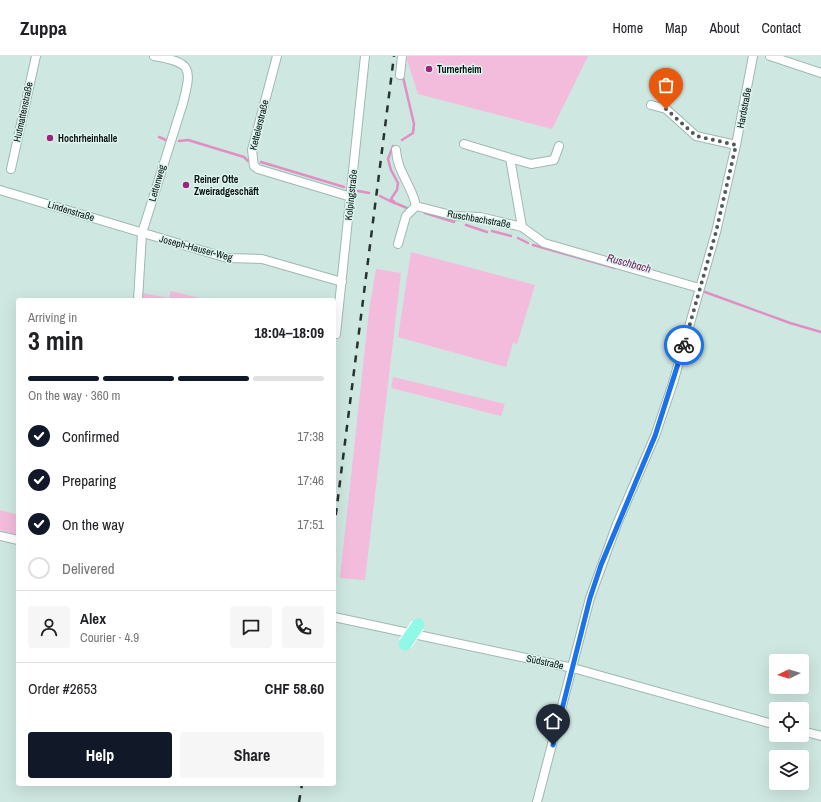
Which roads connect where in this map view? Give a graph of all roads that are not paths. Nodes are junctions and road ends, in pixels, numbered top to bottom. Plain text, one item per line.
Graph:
1 (36, 56) edge
2 (154, 56) edge
3 (277, 56) edge
4 (365, 56) edge
5 (402, 56) edge
6 (753, 56) edge
7 (770, 56) edge
8 (821, 74) edge
9 (400, 75) dead end
10 (651, 105) dead end
11 (464, 144) dead end
12 (736, 145) junction
13 (559, 146) dead end
14 (396, 150) dead end
15 (510, 158) junction
16 (11, 169) dead end
17 (0, 190) edge
18 (351, 197) junction
19 (416, 206) junction
20 (522, 227) junction
21 (142, 233) junction
22 (398, 244) dead end
23 (342, 282) junction
24 (700, 288) junction
25 (138, 298) edge
26 (336, 334) dead end
27 (0, 536) edge
28 (16, 540) edge
29 (336, 617) edge
30 (418, 625) dead end
31 (405, 644) dead end
32 (573, 668) junction
33 (769, 723) edge
34 (809, 733) edge
35 (821, 736) edge
36 (537, 802) edge

1 - 16 street, Hutmattenstraße
2 - 21 street, Lettenweg
3 - 18 street, Kettelerstraße
4 - 18 street, Kolpingstraße
5 - 9 street
6 - 12 street, Hardstraße
7 - 8 street
10 - 12 street
11 - 15 street
12 - 24 street, Hardstraße
13 - 15 street
14 - 19 street
15 - 20 street
17 - 21 street, Lindenstraße
18 - 23 street, Kolpingstraße
19 - 20 street, Ruschbachstraße
19 - 22 street
20 - 24 street, Ruschbachstraße
21 - 23 street, Joseph-Hauser-Weg
21 - 25 street, Lettenweg
23 - 26 street, Kolpingstraße
24 - 32 street, Hardstraße
27 - 28 street
29 - 32 street, Südstraße
30 - 31 main road, bridge
32 - 33 street, Südstraße
32 - 36 street, Hardstraße
34 - 35 street

